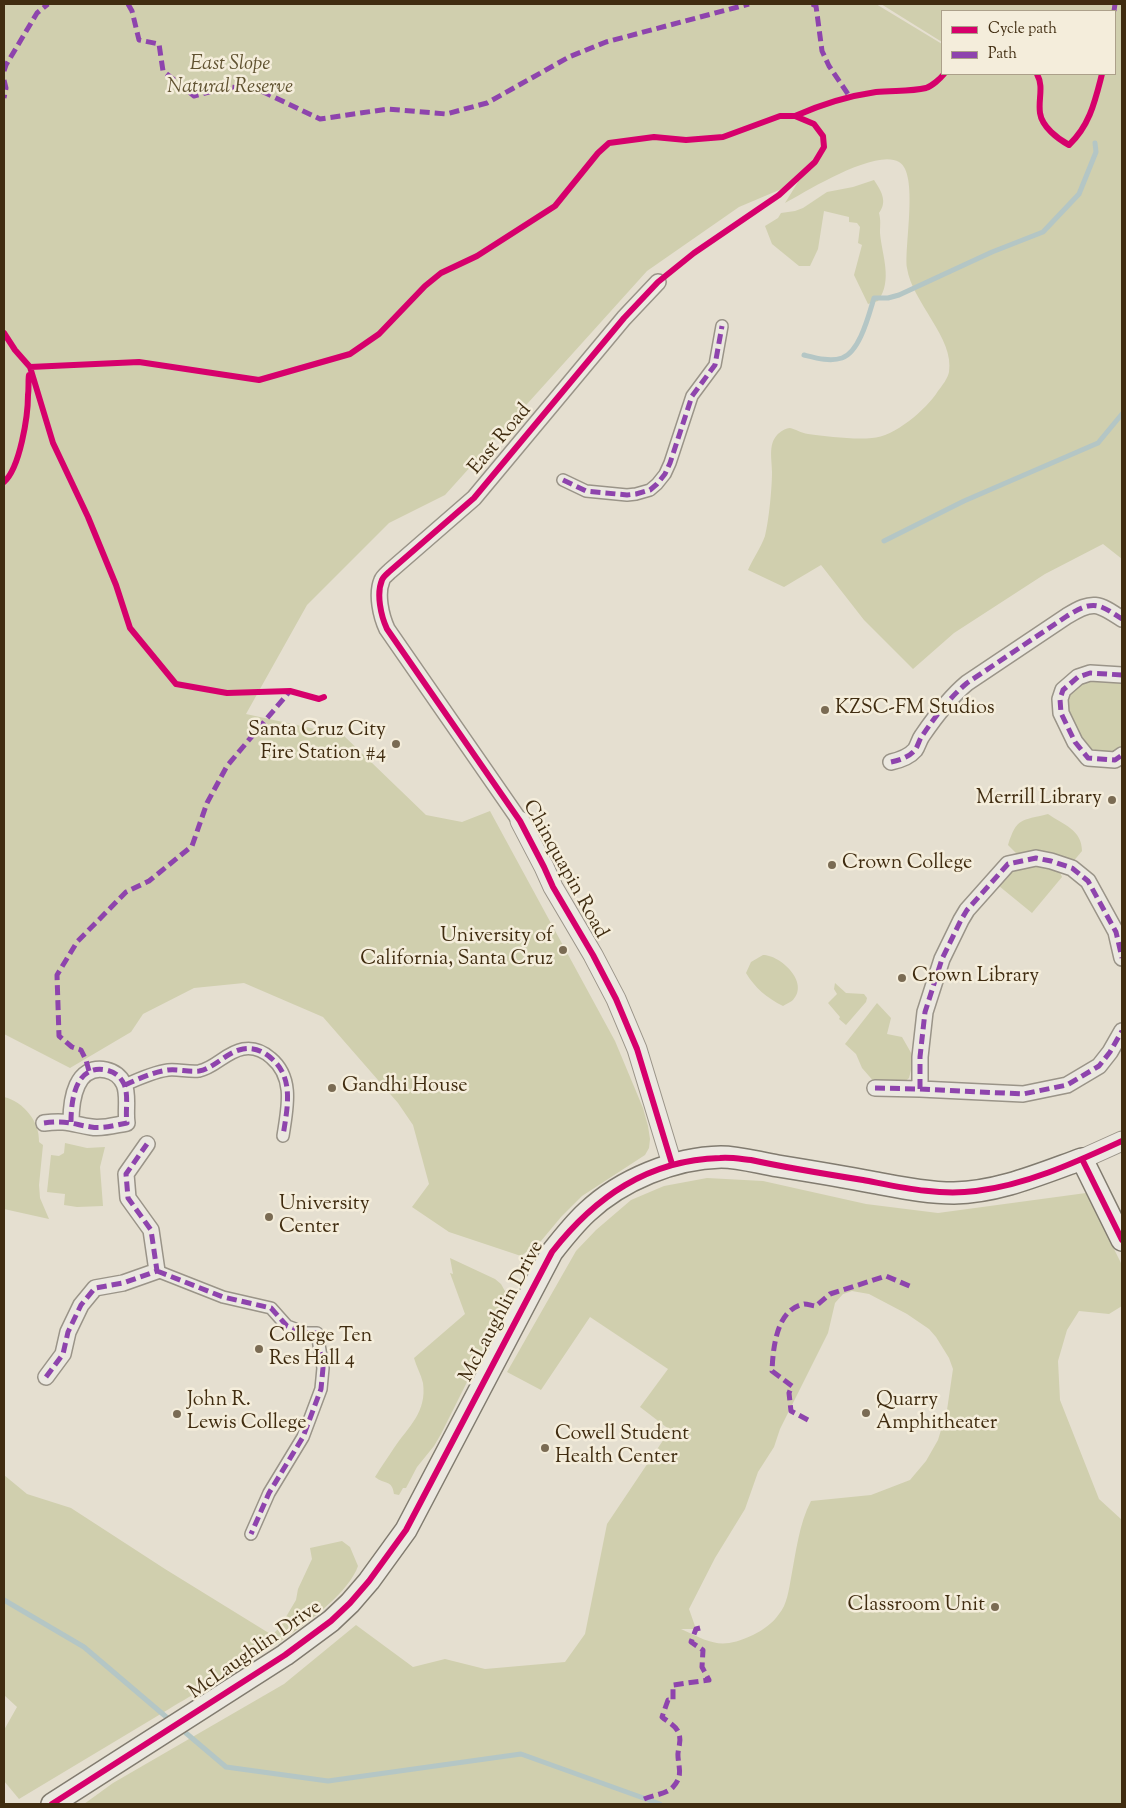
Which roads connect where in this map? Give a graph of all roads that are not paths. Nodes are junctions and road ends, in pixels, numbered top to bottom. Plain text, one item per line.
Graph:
1 (658, 282) dead end
2 (722, 326) dead end
3 (563, 480) dead end
4 (382, 616) joint
5 (1122, 619) edge
6 (1122, 675) edge
7 (1122, 755) edge
8 (891, 762) dead end
9 (520, 821) joint
10 (1122, 958) edge
11 (1122, 1031) edge
12 (125, 1086) junction
13 (875, 1088) dead end
14 (920, 1089) junction
15 (71, 1122) junction
16 (44, 1124) dead end
17 (283, 1136) dead end
18 (1122, 1141) edge
19 (147, 1144) dead end
20 (1082, 1159) junction
21 (672, 1164) junction
22 (1122, 1240) edge
23 (157, 1271) junction
24 (46, 1377) dead end
25 (251, 1534) dead end
26 (52, 1804) edge

1 - 4 street, East Road
2 - 3 street
4 - 9 street, Chinquapin Road
5 - 8 street
6 - 7 street
9 - 21 street, Chinquapin Road
10 - 14 street
11 - 14 street
12 - 15 street
12 - 15 street
12 - 17 street
13 - 14 street
15 - 16 street
18 - 20 street, McLaughlin Drive
19 - 23 street
20 - 21 main road, McLaughlin Drive
20 - 22 main road
21 - 26 main road, McLaughlin Drive
23 - 24 street
23 - 25 street

